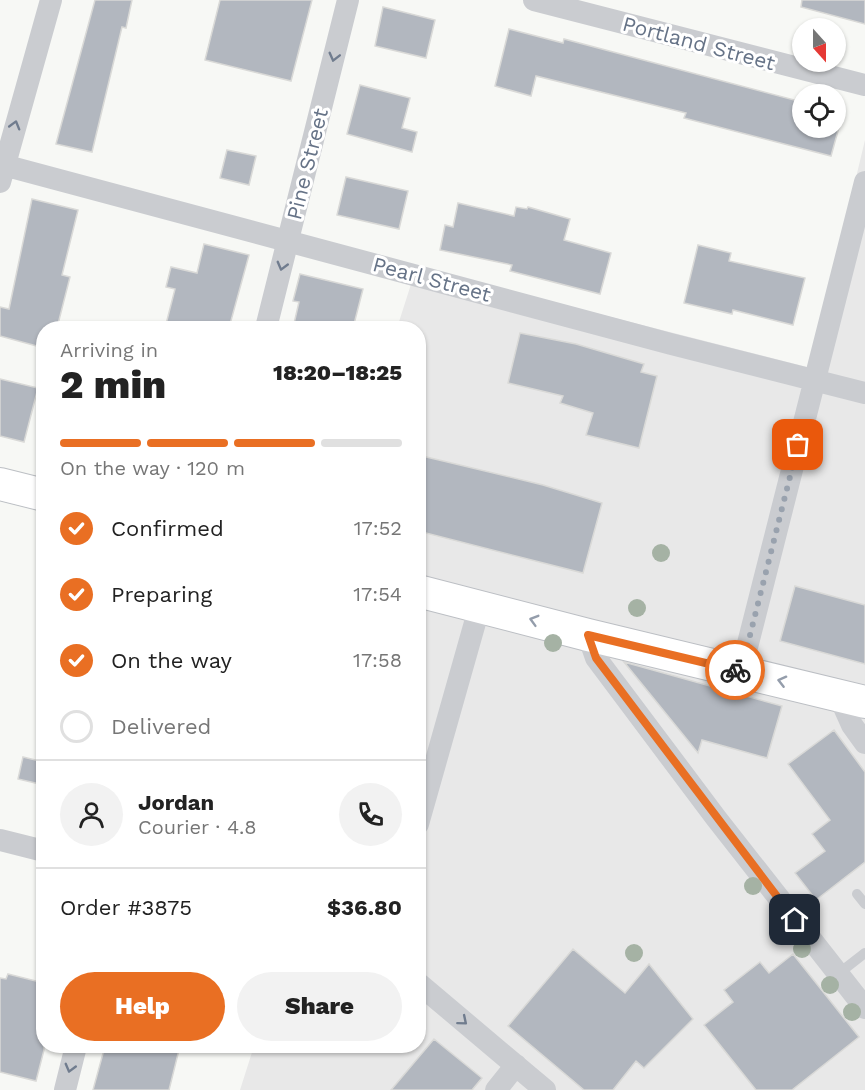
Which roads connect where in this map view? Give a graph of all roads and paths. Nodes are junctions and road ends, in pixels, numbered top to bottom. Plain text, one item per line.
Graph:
1 (51, 0) edge
2 (348, 0) edge
3 (534, 0) edge
4 (865, 85) edge
5 (1, 170) edge
6 (865, 182) edge
7 (288, 241) junction
8 (268, 321) edge
9 (814, 379) junction
10 (865, 393) edge
11 (0, 484) edge
12 (36, 493) edge
13 (426, 593) edge
14 (480, 605) junction
15 (588, 635) junction
16 (741, 671) junction
17 (852, 699) edge
18 (865, 743) edge
19 (426, 796) edge
20 (0, 840) edge
21 (36, 849) edge
22 (857, 894) dead end
23 (865, 904) edge
24 (865, 953) edge
25 (838, 974) junction
26 (426, 990) edge
27 (865, 1008) edge
28 (74, 1053) edge
29 (516, 1065) junction
30 (64, 1090) edge
31 (496, 1090) edge
32 (545, 1090) edge

5 -> 1 street
2 -> 7 street, Pine Street
3 - 4 street, Portland Street
5 - 7 street, Pearl Street
6 - 9 street
7 -> 8 street, Pine Street
7 - 9 street, Pearl Street
9 - 10 street, Pearl Street
9 - 16 street
11 - 12 street
13 - 14 street
15 -> 14 street
14 - 19 street
15 - 16 street
15 - 25 street
17 -> 16 street
17 - 18 street
20 - 21 street
22 - 23 lane
24 - 25 lane
25 - 27 street
26 -> 29 street
28 -> 30 street
29 - 31 street
29 - 32 street

